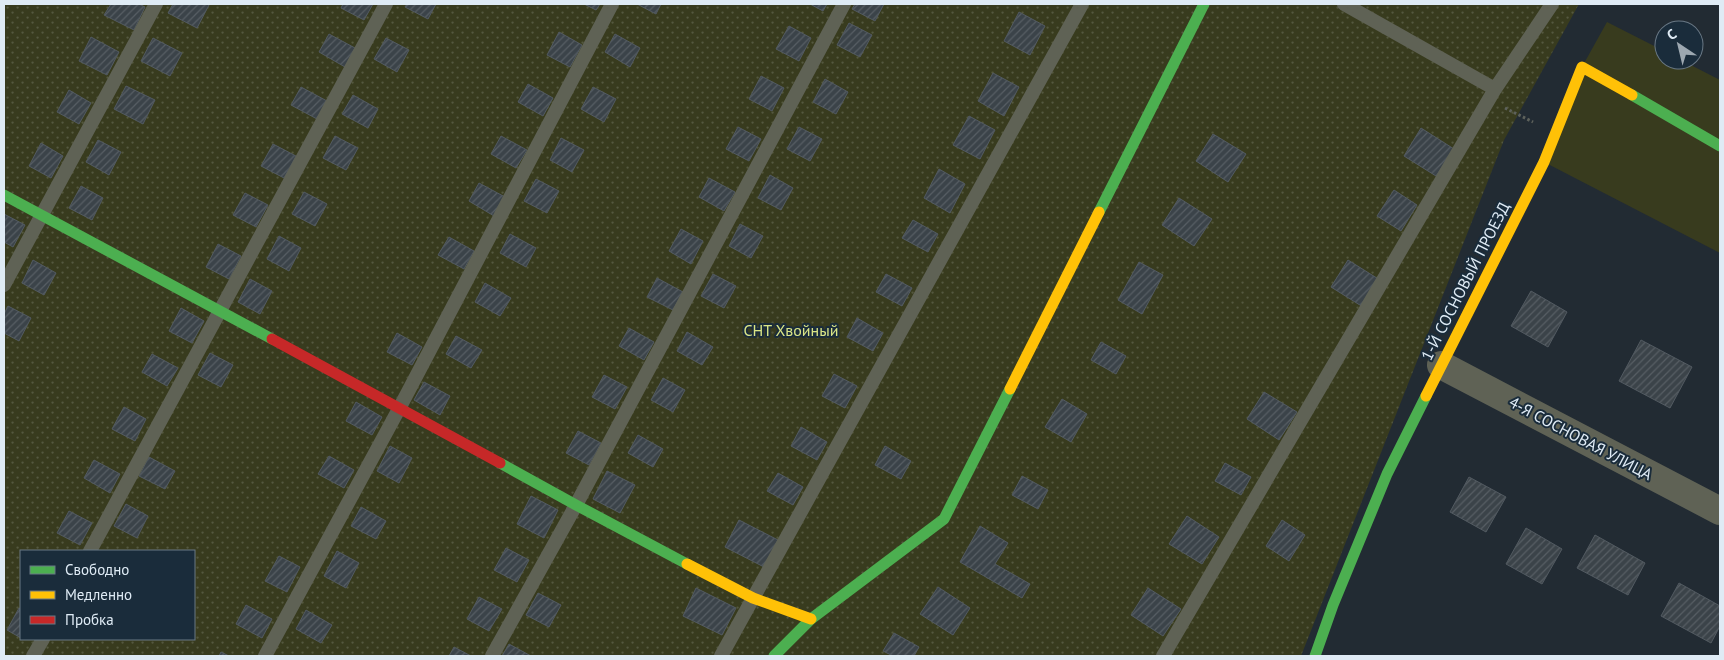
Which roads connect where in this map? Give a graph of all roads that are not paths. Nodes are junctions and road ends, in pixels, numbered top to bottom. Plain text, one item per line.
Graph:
1 (156, 4) edge
2 (386, 4) edge
3 (612, 4) edge
4 (844, 4) edge
5 (1082, 4) edge
6 (1204, 4) edge
7 (1344, 4) edge
8 (1552, 4) edge
9 (1492, 94) junction
10 (1720, 146) edge
11 (4, 195) edge
12 (42, 216) junction
13 (4, 285) edge
14 (219, 312) junction
15 (1441, 365) junction
16 (400, 407) junction
17 (576, 505) junction
18 (1720, 511) edge
19 (91, 550) edge
20 (753, 598) junction
21 (811, 619) junction
22 (42, 640) edge
23 (33, 656) edge
24 (266, 656) edge
25 (492, 656) edge
26 (721, 656) edge
27 (774, 656) edge
28 (1163, 656) edge
29 (1316, 656) edge

1 - 12 lane
2 - 14 lane
3 - 16 lane
4 - 17 lane
5 - 20 lane
6 - 21 street
7 - 9 lane
8 - 9 lane
9 - 28 lane
10 - 15 street, 1-Й СОСНОВЫЙ ПРОЕЗД
11 - 12 street
12 - 13 lane
12 - 14 street
14 - 16 street
14 - 19 lane
15 - 18 street, 4-Я СОСНОВАЯ УЛИЦА
15 - 29 street, 1-Й СОСНОВЫЙ ПРОЕЗД
16 - 17 street
16 - 24 lane
17 - 20 street
17 - 25 lane
20 - 21 street
20 - 26 lane
21 - 27 street
22 - 23 lane

